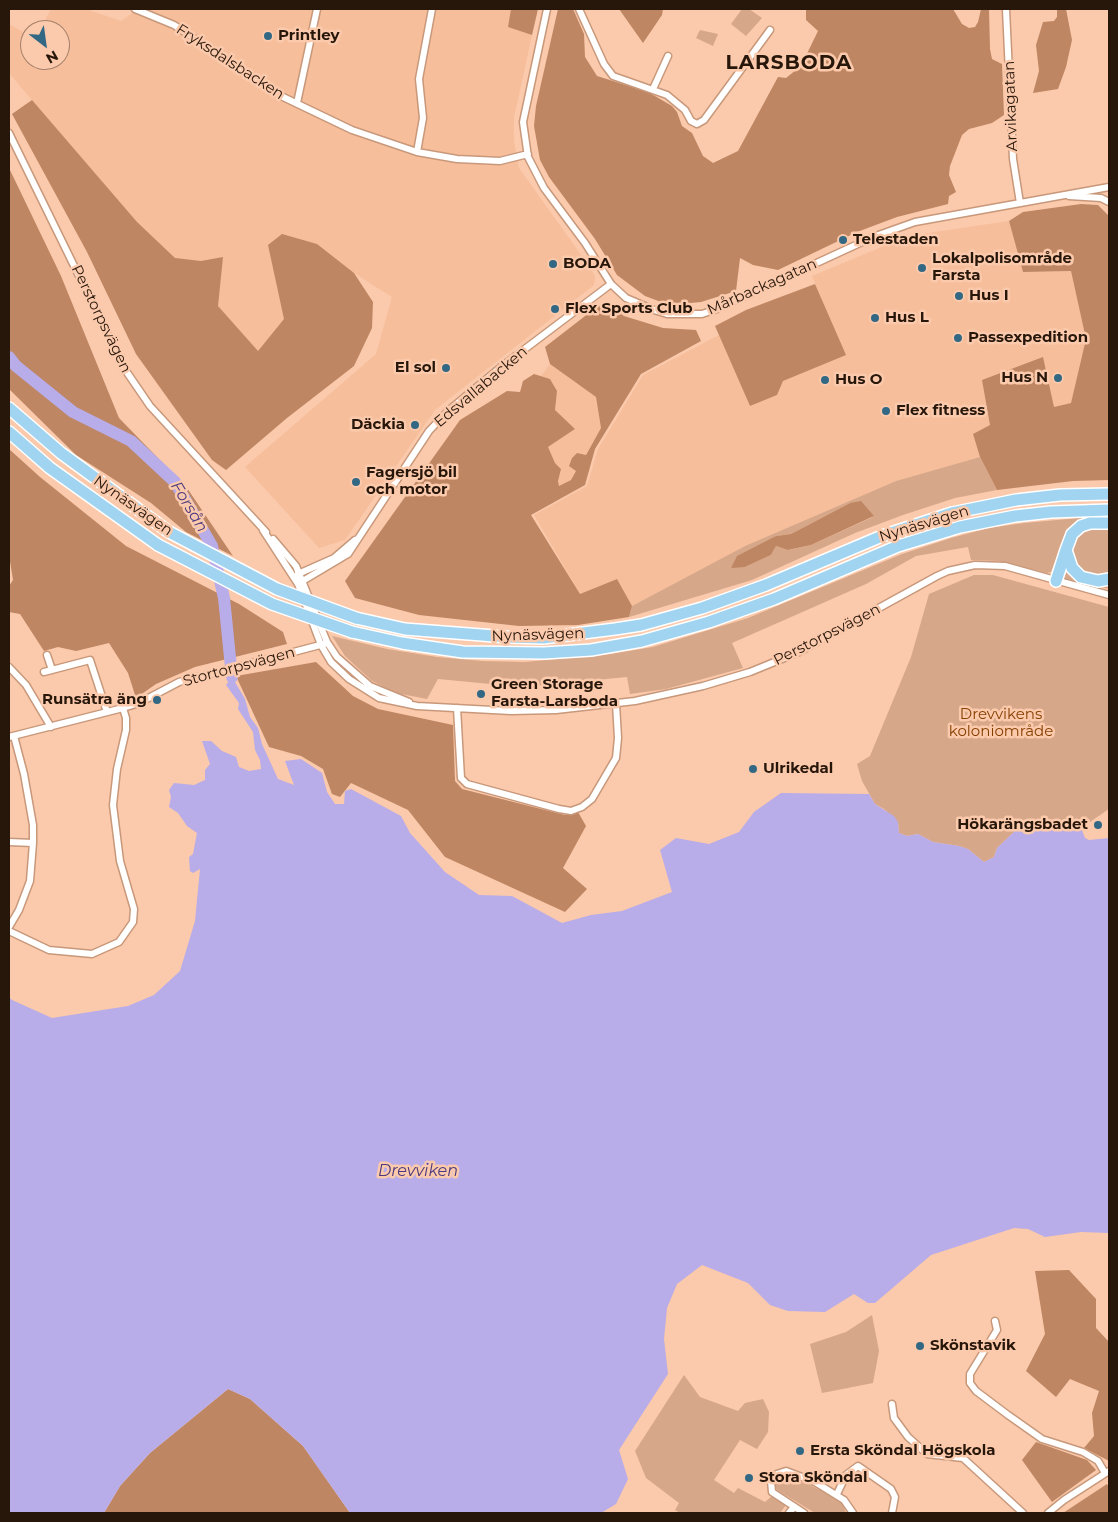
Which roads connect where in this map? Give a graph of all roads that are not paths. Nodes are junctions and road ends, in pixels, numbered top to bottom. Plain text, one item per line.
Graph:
1 (135, 9) edge
2 (317, 9) edge
3 (432, 9) edge
4 (547, 9) edge
5 (579, 9) edge
6 (1006, 9) edge
7 (770, 30) dead end
8 (668, 56) dead end
9 (653, 89) junction
10 (298, 103) junction
11 (9, 133) edge
12 (417, 152) junction
13 (528, 154) junction
14 (1109, 187) edge
15 (1065, 196) junction
16 (1109, 202) edge
17 (1020, 203) junction
18 (611, 284) junction
19 (9, 408) edge
20 (9, 432) edge
21 (1109, 494) edge
22 (1109, 510) edge
23 (1109, 523) edge
24 (358, 538) junction
25 (1066, 550) junction
26 (297, 575) junction
27 (1109, 579) edge
28 (1056, 581) junction
29 (301, 582) junction
30 (1109, 596) edge
31 (324, 644) junction
32 (47, 655) dead end
33 (9, 667) edge
34 (52, 670) junction
35 (44, 672) dead end
36 (616, 704) junction
37 (123, 708) junction
38 (457, 708) junction
39 (107, 712) junction
40 (51, 727) junction
41 (11, 736) edge
42 (9, 842) edge
43 (33, 843) junction
44 (9, 929) edge
45 (995, 1321) dead end
46 (892, 1404) dead end
47 (1107, 1472) edge
48 (836, 1494) junction
49 (794, 1507) junction
50 (789, 1513) edge
51 (804, 1513) edge
52 (853, 1513) edge
53 (892, 1513) edge
54 (1023, 1513) edge
55 (1048, 1513) edge

1 - 10 street, Fryksdalsbacken
2 - 10 street, Fryksdalsbacken
3 - 12 street
4 - 13 street, Mårbackagatan
5 - 9 street
6 - 17 street, Arvikagatan
7 - 9 street
8 - 9 street
10 - 12 street, Fryksdalsbacken
11 - 26 street, Perstorpsvägen
12 - 13 street, Fryksdalsbacken
13 - 18 street, Mårbackagatan
14 - 15 street, Mårbackagatan
15 - 16 street, Mårbackagatan
15 - 17 street, Mårbackagatan
17 - 18 street, Mårbackagatan
18 - 24 street, Edsvallabacken
19 - 21 highway, Nynäsvägen, bridge
20 - 22 highway, Nynäsvägen, bridge
23 - 25 highway
24 - 26 street, Edsvallabacken
24 - 29 street, Edsvallabacken
25 - 27 highway
25 - 28 highway
26 - 29 street, Perstorpsvägen
28 - 30 street, Perstorpsvägen
28 - 36 street, Perstorpsvägen
29 - 31 street, Perstorpsvägen
31 - 37 street, Stortorpsvägen
31 - 38 street, Perstorpsvägen
32 - 34 street
33 - 40 street
34 - 35 street
34 - 39 street
36 - 38 street, Perstorpsvägen
36 - 38 street
37 - 39 street, Stortorpsvägen
37 - 44 street
39 - 40 street, Stortorpsvägen
40 - 41 street, Stortorpsvägen
41 - 43 street
42 - 43 street
43 - 44 street
45 - 47 street
46 - 54 street
47 - 55 street
48 - 49 street
48 - 52 street
48 - 53 street
49 - 50 street
49 - 51 street

